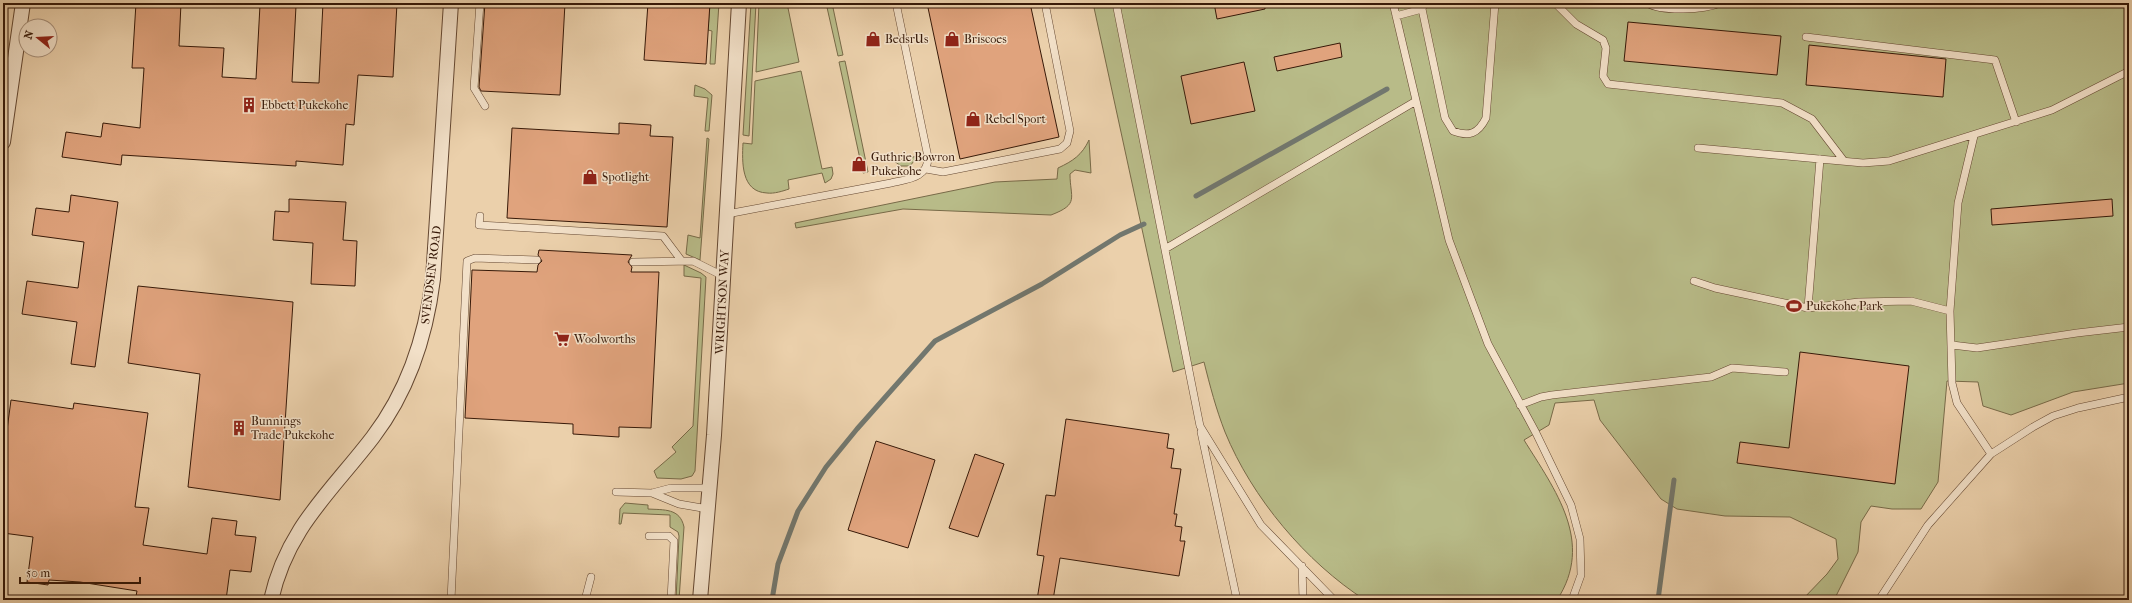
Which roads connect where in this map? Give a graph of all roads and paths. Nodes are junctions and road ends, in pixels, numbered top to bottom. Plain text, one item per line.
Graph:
1 (23, 3) edge
2 (451, 3) edge
3 (480, 3) edge
4 (739, 3) edge
5 (896, 3) edge
6 (1045, 3) edge
7 (1116, 3) edge
8 (1393, 3) edge
9 (1495, 3) edge
10 (1555, 3) edge
11 (1647, 3) edge
12 (1720, 3) edge
13 (1423, 6) edge
14 (1396, 16) junction
15 (1806, 37) dead end
16 (2129, 71) edge
17 (1416, 101) junction
18 (485, 106) dead end
19 (2016, 122) junction
20 (1974, 136) junction
21 (3, 142) edge
22 (1698, 148) dead end
23 (1820, 159) junction
24 (1844, 161) junction
25 (926, 169) junction
26 (727, 214) junction
27 (480, 216) dead end
28 (1165, 249) junction
29 (537, 260) dead end
30 (681, 260) junction
31 (633, 262) dead end
32 (723, 276) junction
33 (1694, 281) dead end
34 (1808, 308) junction
35 (1950, 311) junction
36 (2129, 327) edge
37 (1952, 345) junction
38 (1784, 372) dead end
39 (2129, 397) edge
40 (1520, 405) junction
41 (1200, 426) junction
42 (1990, 454) junction
43 (709, 488) junction
44 (616, 492) dead end
45 (652, 493) junction
46 (708, 509) junction
47 (649, 536) dead end
48 (1302, 566) junction
49 (591, 577) dead end
50 (271, 600) edge
51 (451, 600) edge
52 (585, 600) edge
53 (671, 600) edge
54 (700, 600) edge
55 (1237, 600) edge
56 (1303, 600) edge
57 (1334, 600) edge
58 (1572, 600) edge
59 (1880, 600) edge

1 - 21 street
2 - 50 street, SVENDSEN ROAD
3 - 18 lane
4 - 26 street, WRIGHTSON WAY
5 - 25 lane
6 - 25 lane
7 - 28 lane
8 - 14 lane
9 - 13 lane
10 - 24 lane
11 - 12 lane
13 - 14 lane
14 - 17 lane
15 - 19 lane
16 - 19 lane
17 - 28 lane
17 - 40 lane
19 - 20 lane
20 - 24 lane
20 - 35 lane
22 - 23 lane
23 - 24 lane
23 - 34 lane
25 - 26 lane
26 - 32 street, WRIGHTSON WAY
27 - 30 lane
28 - 41 lane
29 - 51 lane
30 - 31 lane
30 - 32 lane
32 - 43 street, WRIGHTSON WAY
33 - 34 lane
34 - 35 lane
35 - 37 lane
36 - 37 lane
37 - 42 lane
38 - 40 lane
39 - 42 lane
40 - 58 lane
41 - 48 lane
41 - 55 lane
42 - 59 lane
43 - 45 lane
43 - 46 street, WRIGHTSON WAY
44 - 45 lane
45 - 46 lane
46 - 54 street, WRIGHTSON WAY
47 - 53 lane
48 - 56 lane
48 - 57 lane
49 - 52 lane

